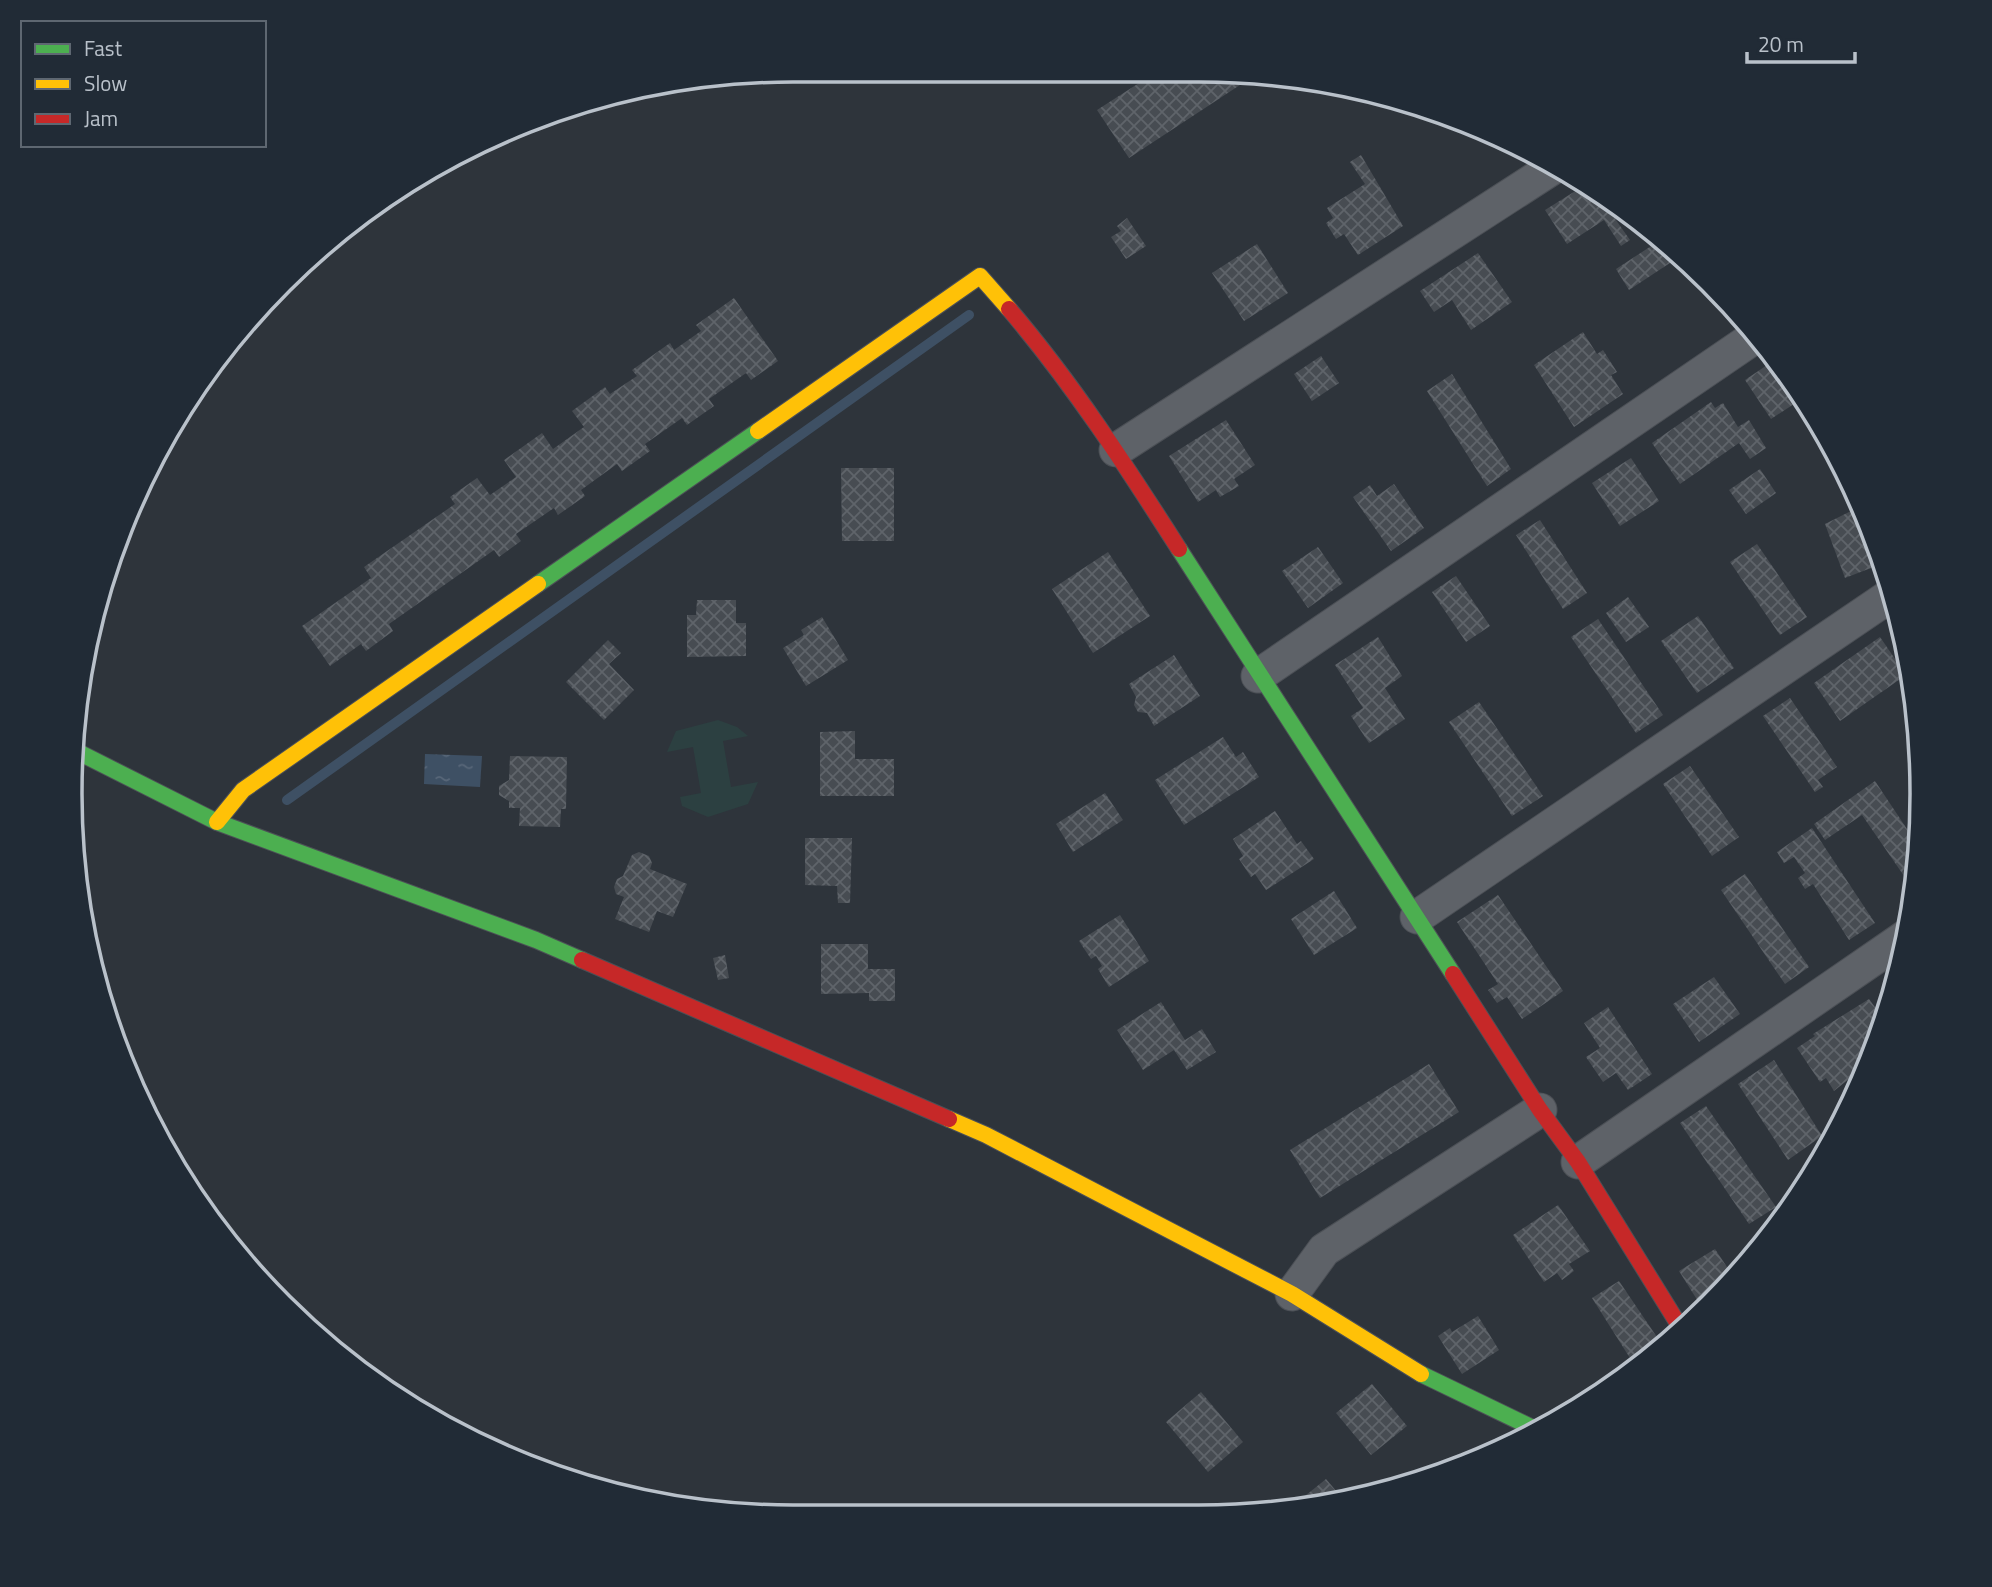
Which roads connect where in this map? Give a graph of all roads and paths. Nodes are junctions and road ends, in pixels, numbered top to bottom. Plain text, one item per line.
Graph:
1 (1545, 173) edge
2 (1747, 341) edge
3 (1116, 450) junction
4 (1883, 601) edge
5 (1258, 676) junction
6 (84, 755) edge
7 (217, 822) junction
8 (1417, 917) junction
9 (1893, 945) edge
10 (1540, 1110) junction
11 (1578, 1162) junction
12 (1292, 1294) junction
13 (1676, 1320) edge
14 (1525, 1424) edge

1 - 3 street
2 - 5 street
3 - 5 street
3 - 7 street
4 - 8 street
5 - 8 street
6 - 7 street
7 - 12 street
8 - 10 street
9 - 11 street
10 - 11 street
10 - 12 street
11 - 13 street
12 - 14 street

